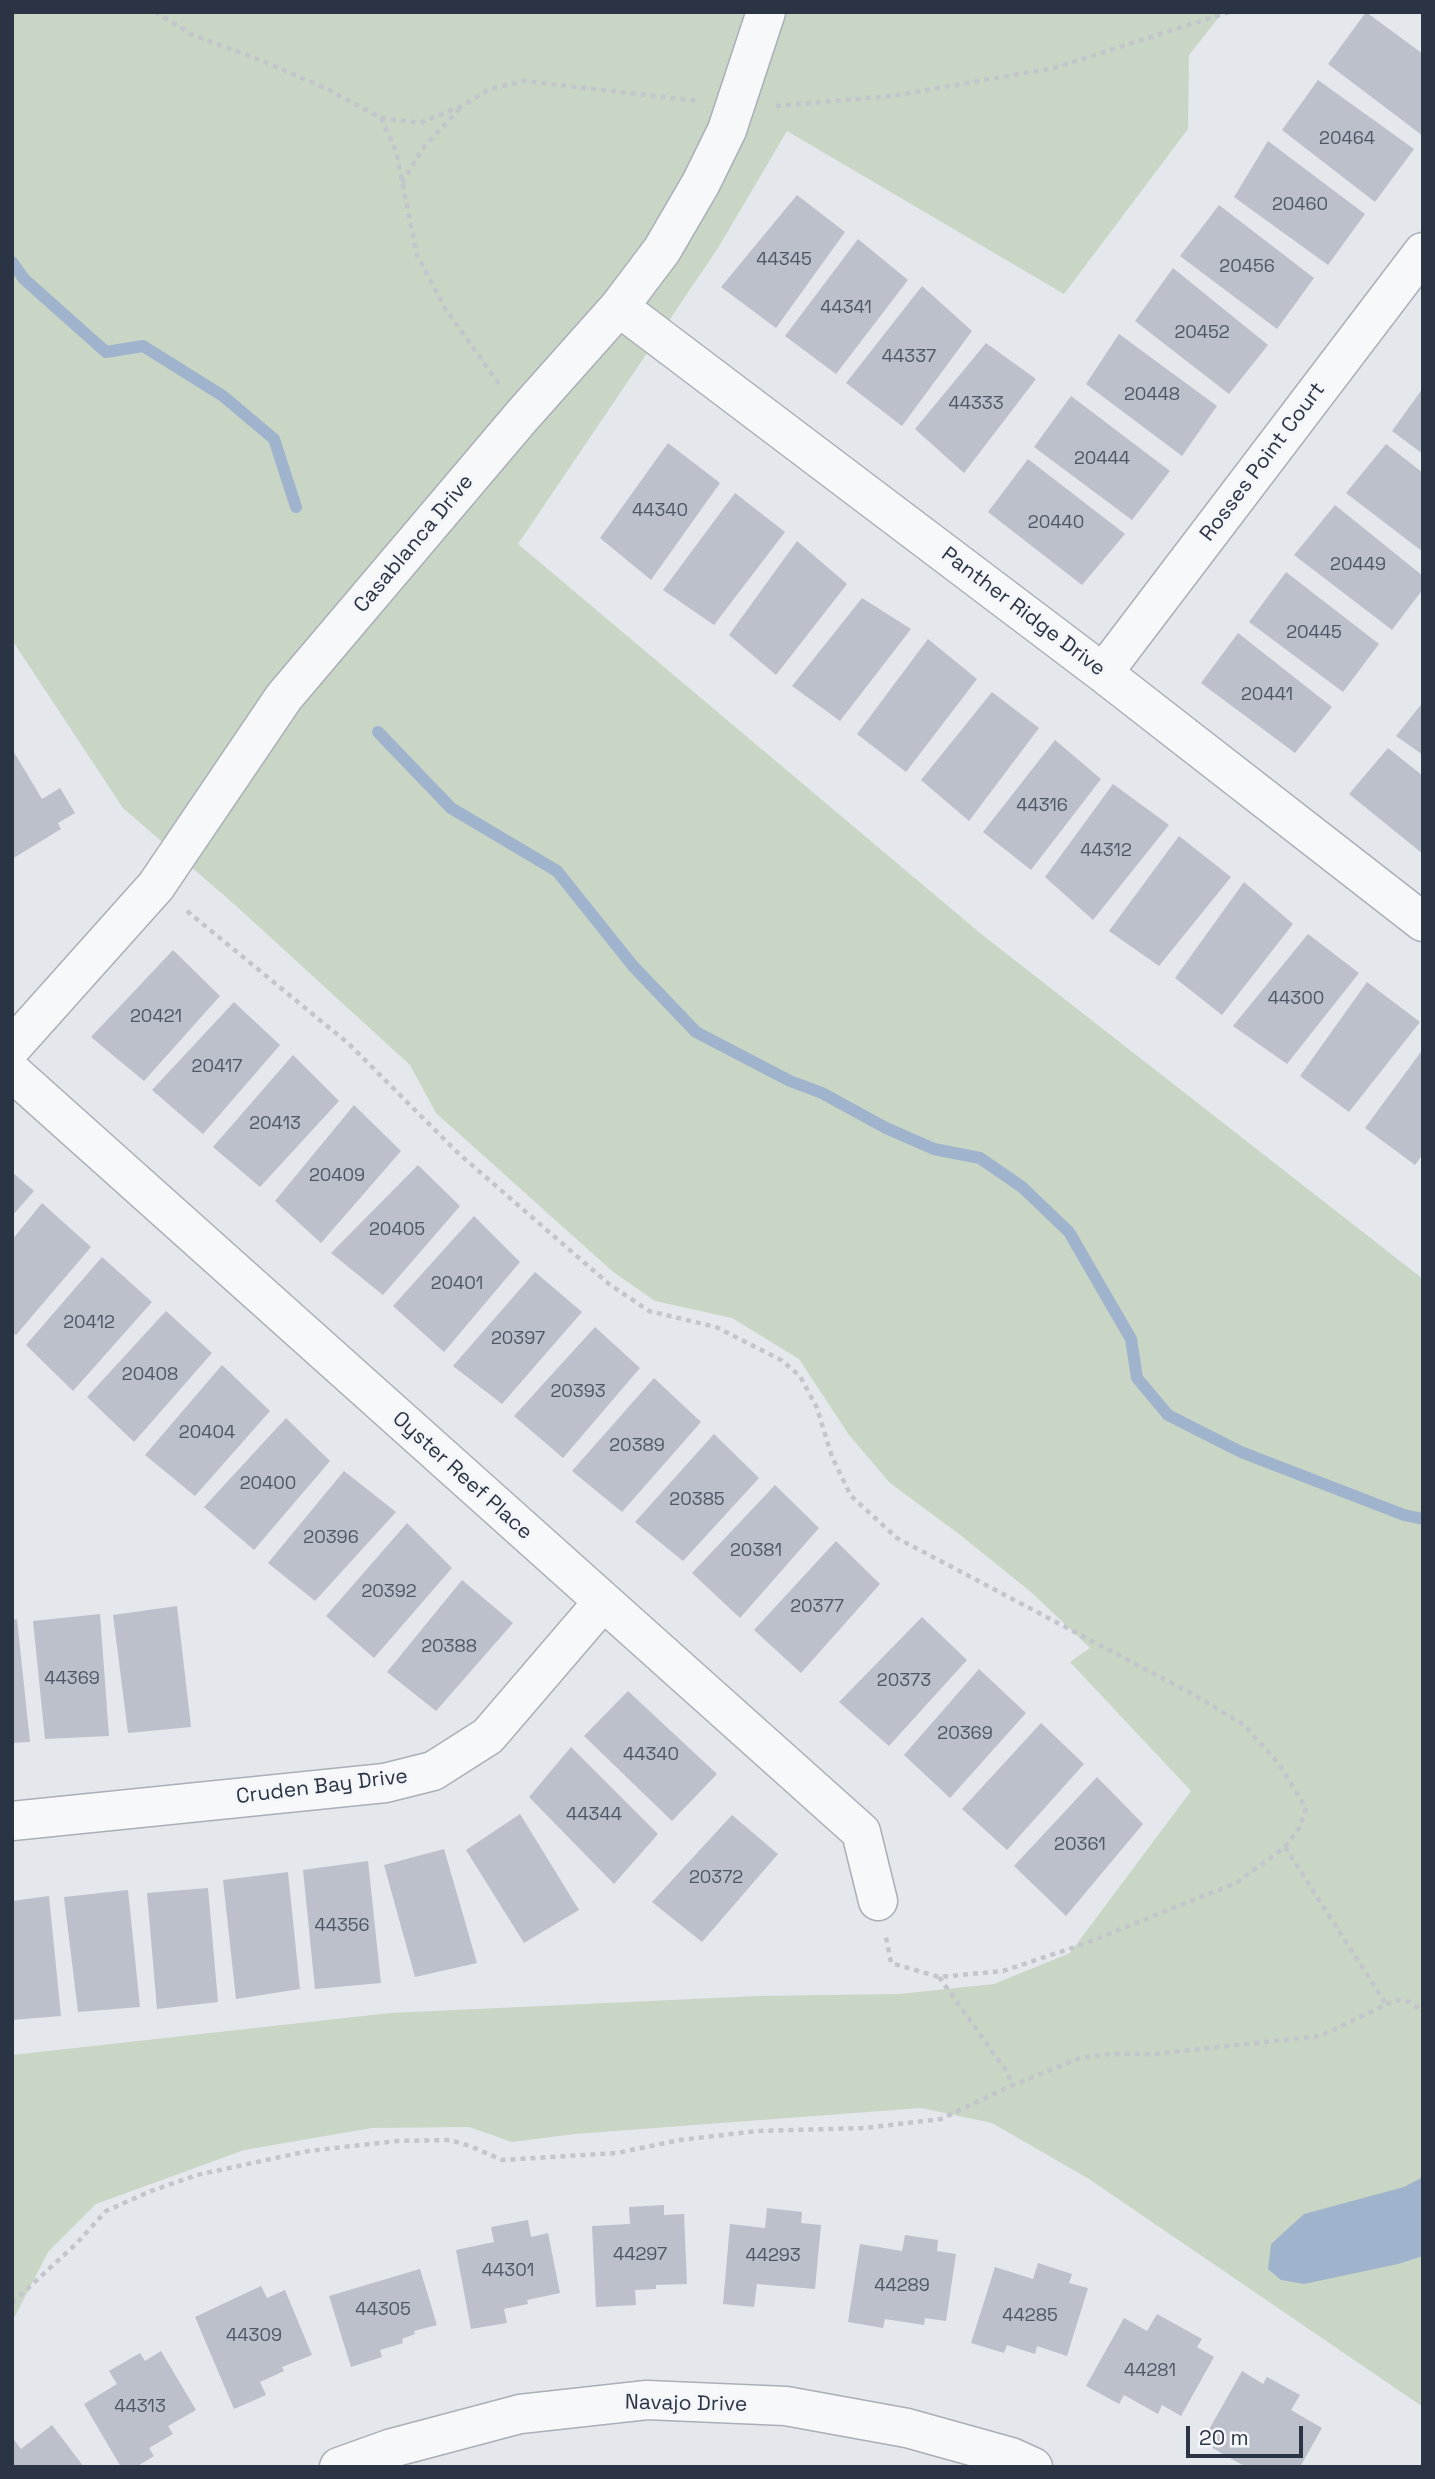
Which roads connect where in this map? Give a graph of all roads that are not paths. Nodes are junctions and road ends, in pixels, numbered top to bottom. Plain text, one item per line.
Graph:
1 (766, 12) edge
2 (1423, 252) edge
3 (619, 307) junction
4 (1103, 673) junction
5 (1423, 922) edge
6 (12, 1047) edge
7 (12, 1072) edge
8 (602, 1603) junction
9 (12, 1821) edge
10 (878, 1901) road end
11 (338, 2467) edge
12 (1033, 2467) edge

1 - 3 street, Casablanca Drive
2 - 4 street, Rosses Point Court
3 - 4 street, Panther Ridge Drive
3 - 6 street, Casablanca Drive
4 - 5 street, Panther Ridge Drive
7 - 8 street, Oyster Reef Place
8 - 9 street, Cruden Bay Drive
8 - 10 street, Oyster Reef Place
11 - 12 street, Navajo Drive

